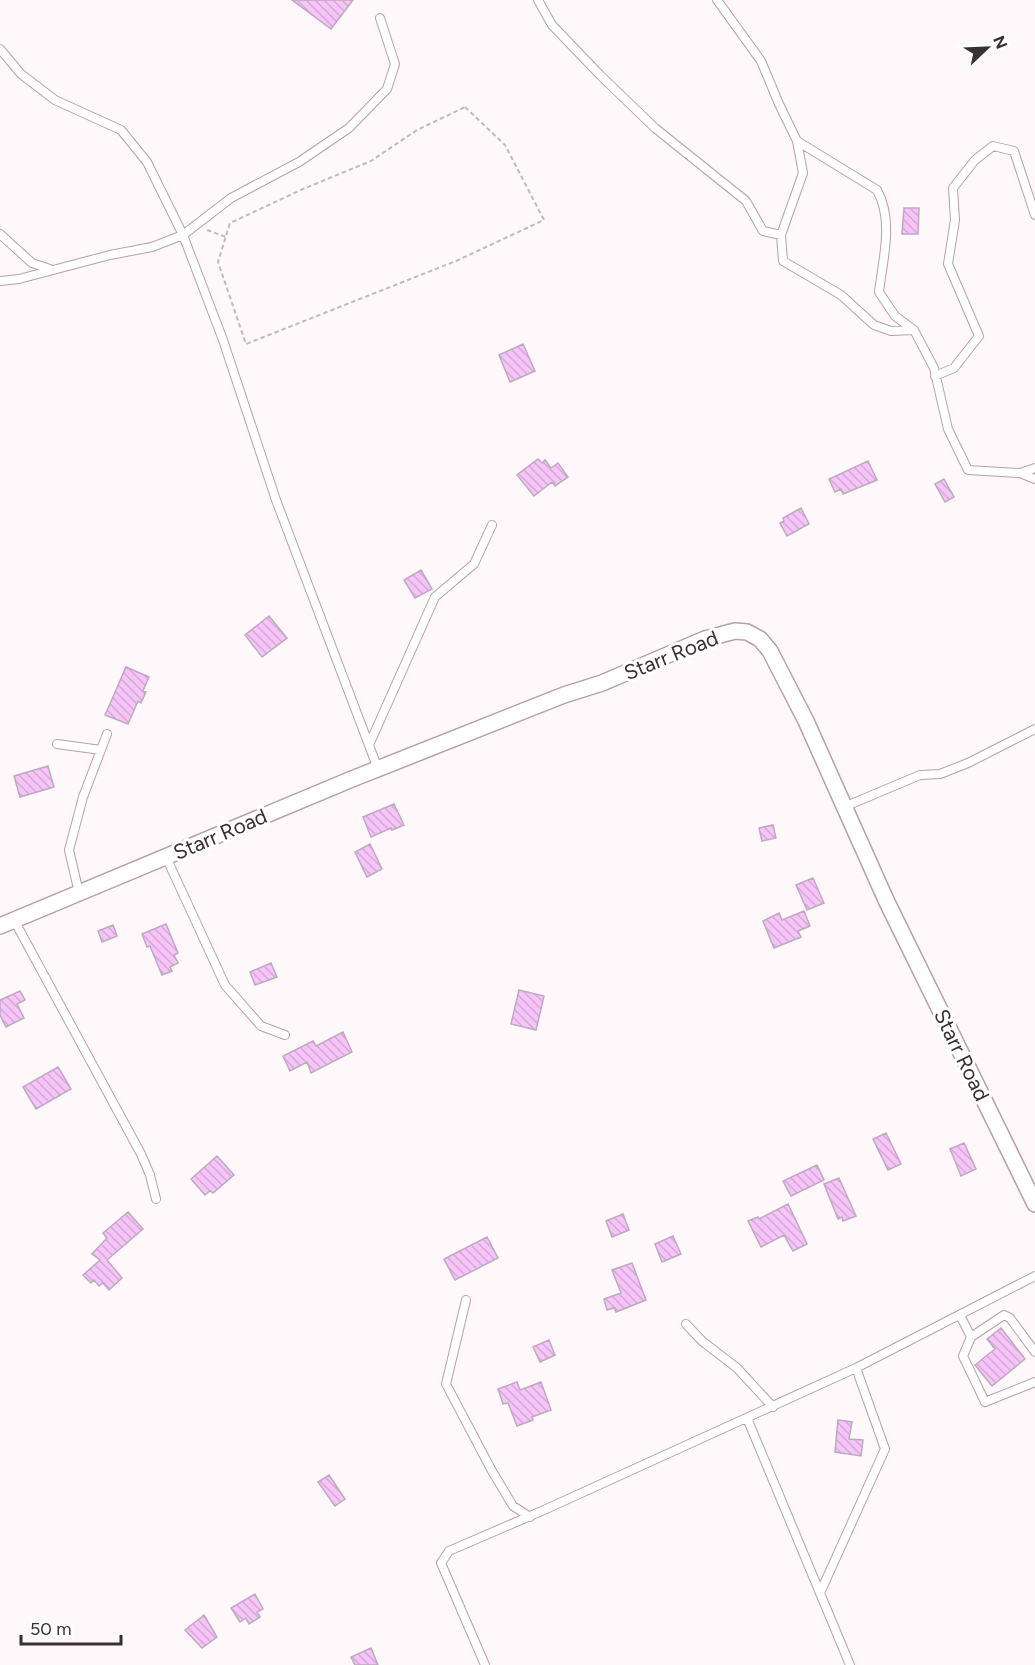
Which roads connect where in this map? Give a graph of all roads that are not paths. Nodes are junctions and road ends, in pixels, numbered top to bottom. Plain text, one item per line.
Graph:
1 (538, 0) edge
2 (717, 0) edge
3 (380, 18) dead end
4 (0, 49) edge
5 (797, 141) junction
6 (1035, 214) edge
7 (0, 234) edge
8 (183, 235) junction
9 (781, 235) junction
10 (50, 269) junction
11 (0, 281) edge
12 (914, 330) junction
13 (935, 376) junction
14 (1035, 468) edge
15 (1020, 473) junction
16 (1035, 479) edge
17 (492, 525) dead end
18 (1035, 729) edge
19 (107, 734) dead end
20 (57, 744) dead end
21 (369, 745) junction
22 (101, 750) junction
23 (378, 769) junction
24 (844, 807) junction
25 (166, 856) junction
26 (79, 892) junction
27 (7, 923) edge
28 (285, 1035) dead end
29 (156, 1199) dead end
30 (1035, 1204) edge
31 (1035, 1276) edge
32 (466, 1300) dead end
33 (960, 1315) junction
34 (686, 1324) dead end
35 (971, 1337) junction
36 (1035, 1352) edge
37 (856, 1368) junction
38 (1035, 1382) edge
39 (773, 1407) junction
40 (747, 1418) junction
41 (530, 1516) junction
42 (820, 1593) junction
43 (485, 1665) edge
44 (850, 1665) edge

1 - 9 lane
2 - 5 lane
3 - 8 lane
4 - 8 lane
5 - 9 lane
5 - 12 lane
6 - 13 lane
7 - 10 lane
8 - 10 lane
8 - 21 lane
9 - 12 lane
10 - 11 lane
12 - 13 lane
13 - 15 lane
14 - 15 lane
15 - 16 lane
17 - 21 lane
18 - 24 lane
19 - 22 lane
20 - 22 lane
21 - 23 lane
22 - 26 lane
23 - 24 street, Starr Road
23 - 25 street, Starr Road
24 - 30 street, Starr Road
25 - 26 street, Starr Road
25 - 28 lane
26 - 27 street, Starr Road
27 - 29 lane
31 - 33 lane
32 - 41 lane
33 - 35 lane
33 - 37 lane
34 - 39 lane
35 - 36 lane
35 - 38 lane
37 - 39 lane
37 - 42 lane
39 - 40 lane
40 - 41 lane
40 - 42 lane
41 - 43 lane
42 - 44 lane

